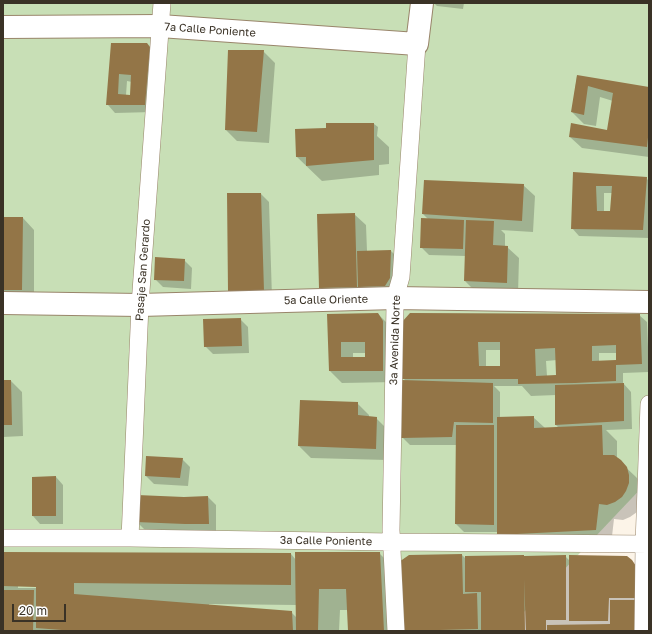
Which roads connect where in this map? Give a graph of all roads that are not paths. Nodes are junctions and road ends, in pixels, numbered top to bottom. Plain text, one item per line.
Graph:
1 (162, 3) edge
2 (422, 3) edge
3 (160, 26) junction
4 (3, 27) edge
5 (417, 44) junction
6 (395, 298) junction
7 (649, 302) edge
8 (3, 303) edge
9 (140, 305) junction
10 (649, 404) edge
11 (3, 538) edge
12 (130, 538) junction
13 (392, 542) junction
14 (646, 544) edge
15 (396, 631) edge
16 (643, 631) edge

1 - 3 street, Pasaje San Gerardo
2 - 5 main road, 3a Avenida Norte
3 - 4 main road, 7a Calle Poniente
3 - 5 main road, 7a Calle Poniente
3 - 9 street, Pasaje San Gerardo
5 - 6 street, 3a Avenida Norte
6 - 7 main road, 5a Calle Oriente
6 - 9 main road, 5a Calle Oriente
6 - 13 street, 3a Avenida Norte
8 - 9 main road, 5a Calle Oriente
9 - 12 street, Pasaje San Gerardo
10 - 14 street
11 - 12 street, 3a Calle Poniente
12 - 13 street, 3a Calle Poniente
13 - 14 street, 3a Calle Poniente
13 - 15 street, 3a Avenida Norte
14 - 16 street

